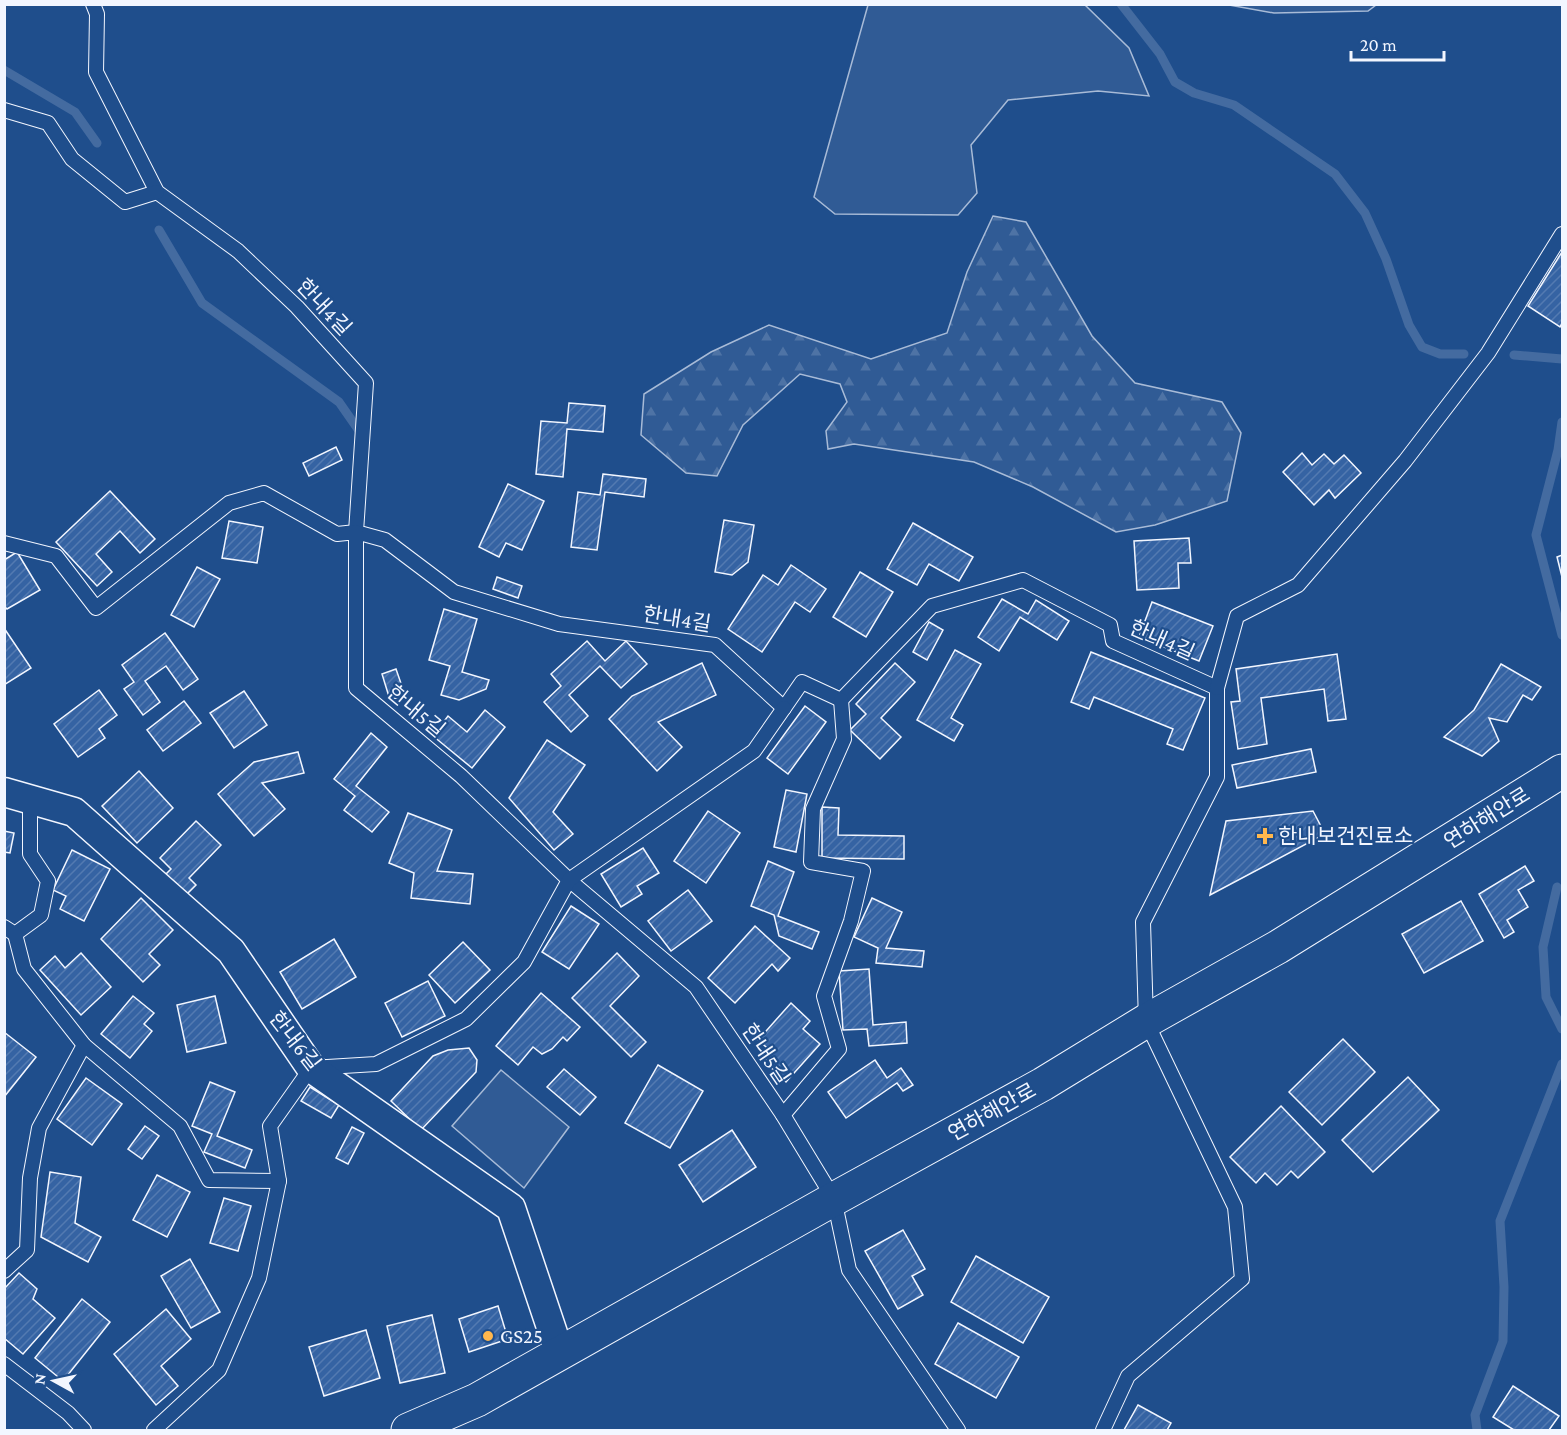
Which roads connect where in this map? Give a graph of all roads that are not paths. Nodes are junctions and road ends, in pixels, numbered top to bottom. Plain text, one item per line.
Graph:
1 (93, 4) edge
2 (4, 110) edge
3 (157, 192) junction
4 (1563, 234) edge
5 (356, 532) junction
6 (4, 543) edge
7 (1217, 688) junction
8 (841, 700) junction
9 (784, 708) junction
10 (1563, 771) edge
11 (17, 796) edge
12 (569, 880) junction
13 (10, 931) edge
14 (1146, 1021) junction
15 (84, 1045) junction
16 (311, 1068) junction
17 (783, 1115) junction
18 (279, 1181) junction
19 (834, 1198) junction
20 (4, 1271) edge
21 (560, 1354) junction
22 (4, 1364) edge
23 (84, 1431) edge
24 (154, 1431) edge
25 (408, 1431) edge
26 (958, 1431) edge
27 (1103, 1431) edge

1 - 3 lane, 한내4길
2 - 3 lane
3 - 5 lane, 한내4길
4 - 7 lane
5 - 6 lane
5 - 9 lane, 한내4길
5 - 12 lane, 한내5길
7 - 8 lane, 한내4길
7 - 14 lane
8 - 9 lane
8 - 17 lane
9 - 12 lane
10 - 14 street, 연하해안로
11 - 13 lane
11 - 16 street, 한내6길
12 - 16 lane
12 - 17 lane, 한내5길
13 - 15 lane
14 - 19 street, 연하해안로
14 - 27 lane
15 - 18 lane
15 - 20 lane
16 - 18 lane
16 - 21 street, 한내6길
17 - 19 lane, 한내5길
18 - 24 lane
19 - 21 street, 연하해안로
19 - 26 lane, 한내5길
21 - 25 street, 연하해안로
22 - 23 lane

